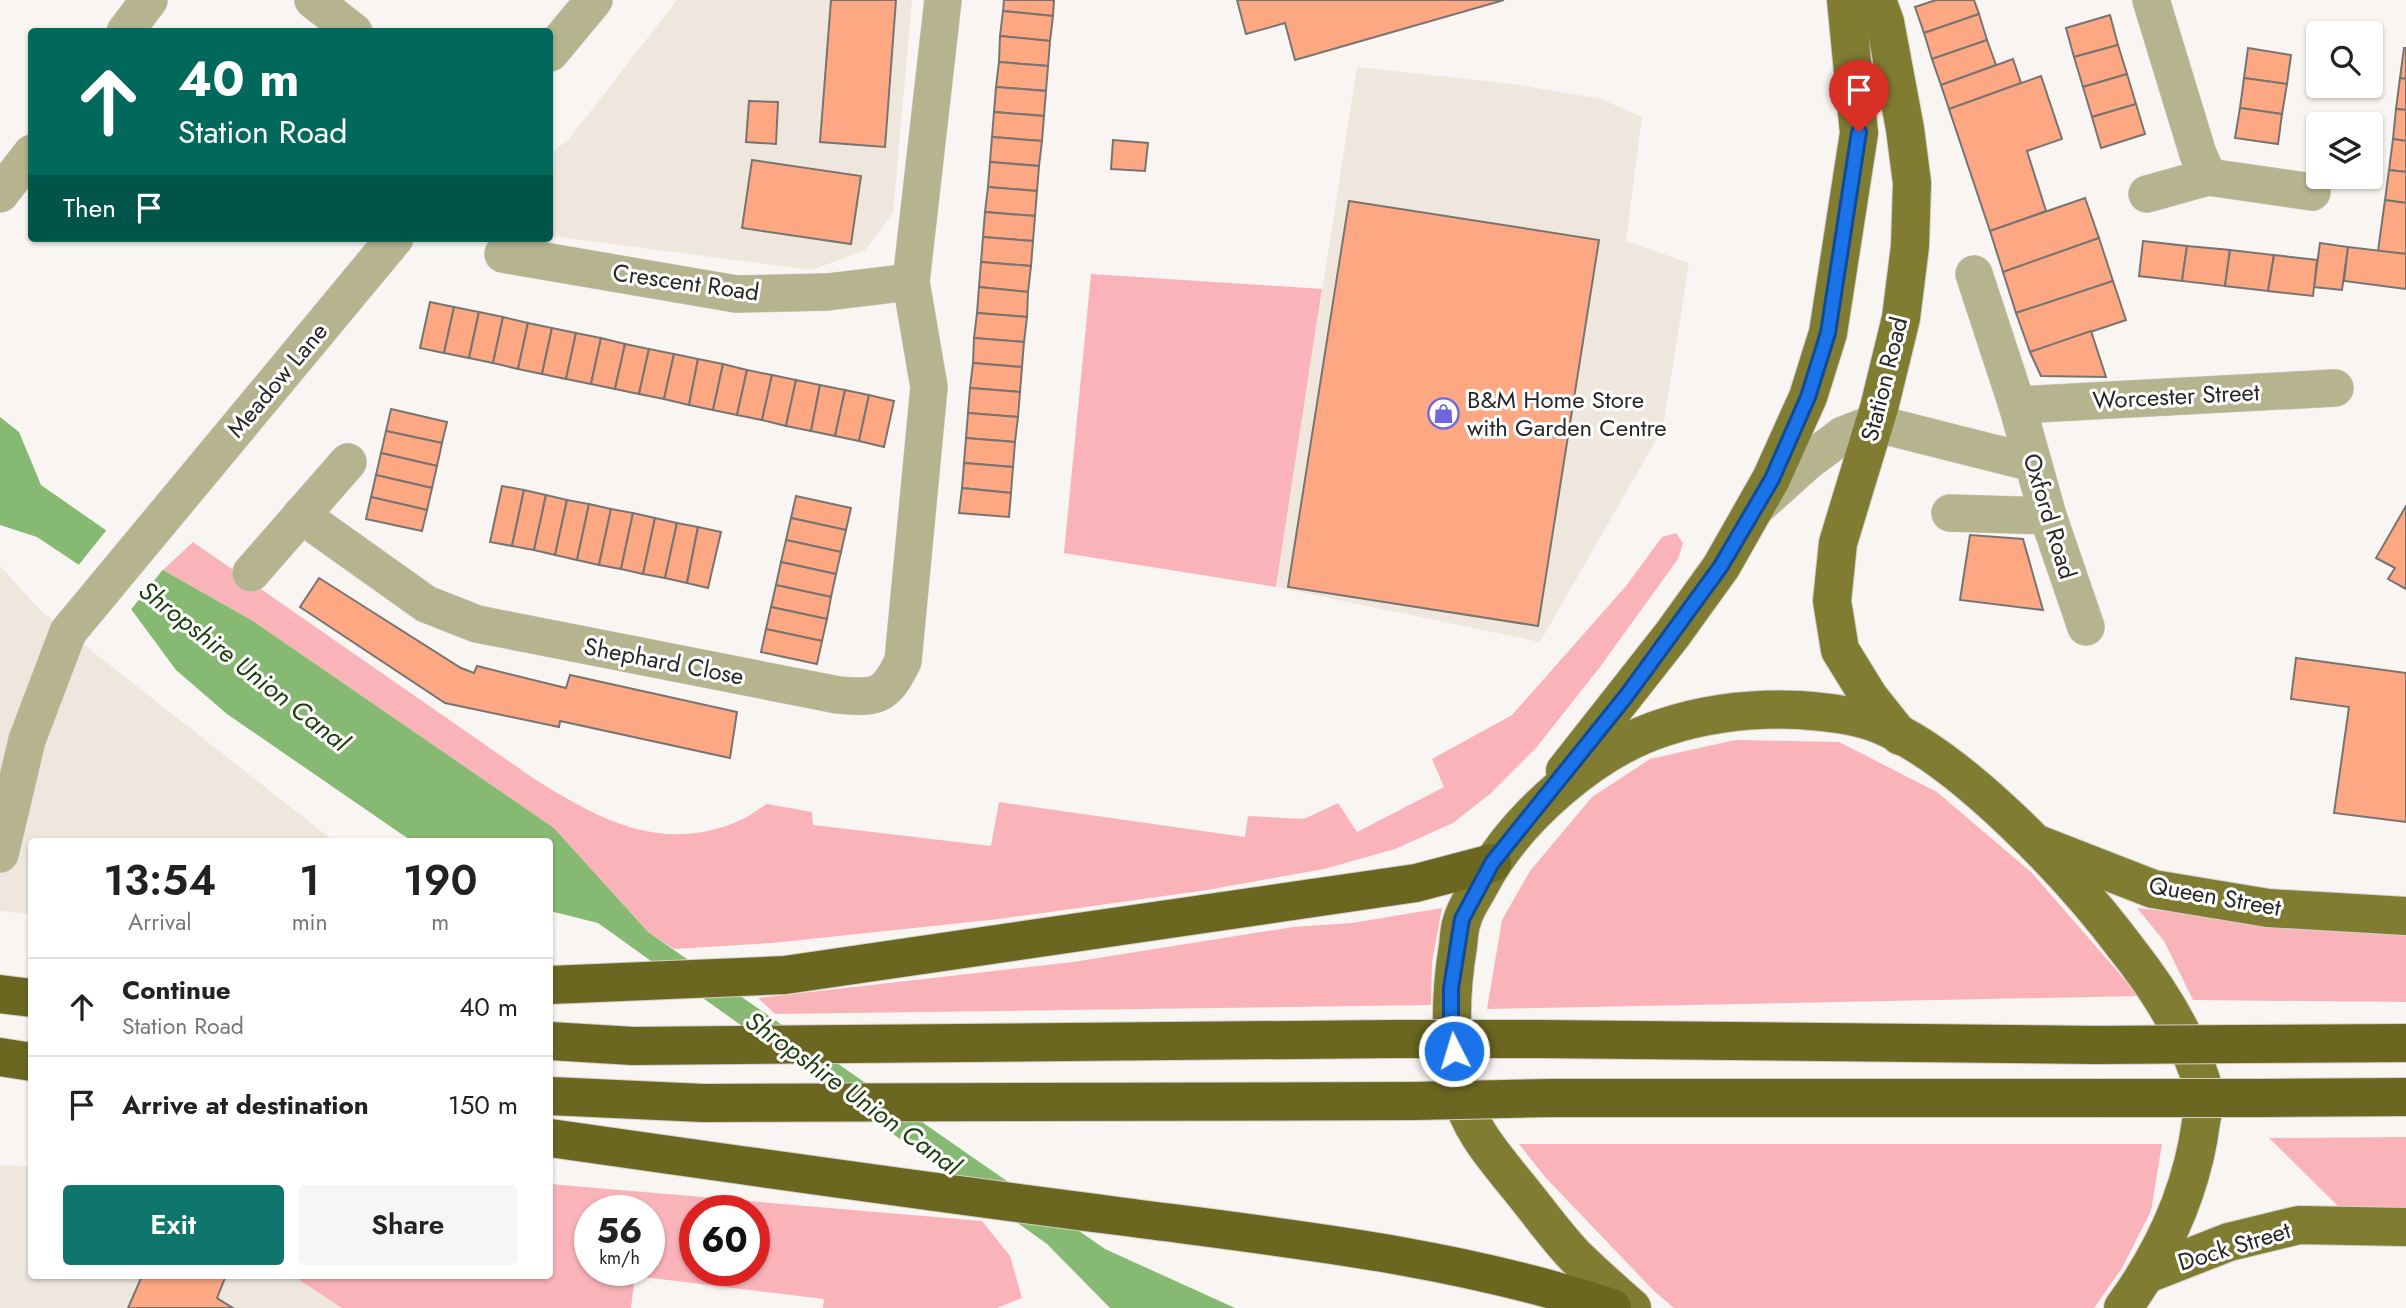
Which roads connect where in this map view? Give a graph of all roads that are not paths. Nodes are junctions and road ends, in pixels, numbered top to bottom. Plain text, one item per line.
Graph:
1 (149, 0) edge
2 (313, 0) edge
3 (594, 0) edge
4 (943, 0) edge
5 (1846, 0) edge
6 (1877, 0) edge
7 (2151, 0) edge
8 (128, 28) edge
9 (349, 28) edge
10 (553, 49) edge
11 (28, 158) edge
12 (2208, 177) junction
13 (2312, 192) dead end
14 (0, 194) edge
15 (2147, 194) dead end
16 (392, 242) edge
17 (502, 254) dead end
18 (1974, 274) dead end
19 (911, 282) junction
20 (2335, 388) dead end
21 (2017, 405) junction
22 (1874, 423) junction
23 (348, 462) dead end
24 (2033, 463) junction
25 (1754, 510) junction
26 (1950, 513) dead end
27 (301, 515) junction
28 (2048, 516) junction
29 (251, 573) dead end
30 (2086, 627) dead end
31 (1902, 737) junction
32 (1519, 827) junction
33 (2032, 841) junction
34 (0, 854) edge
35 (1492, 863) junction
36 (2406, 916) edge
37 (555, 985) edge
38 (553, 1041) edge
39 (2406, 1043) edge
40 (0, 1057) edge
41 (28, 1061) edge
42 (553, 1096) edge
43 (2406, 1097) edge
44 (553, 1138) edge
45 (2406, 1227) edge
46 (2147, 1274) junction
47 (1612, 1308) edge
48 (1632, 1308) edge
49 (2123, 1308) edge

1 - 8 street
2 - 9 street
3 - 10 street
4 - 19 street
5 - 25 main road
6 - 22 main road, Station Road
7 - 12 street
11 - 14 street
12 - 13 street
12 - 15 street
16 - 34 street, Meadow Lane
17 - 19 street, Crescent Road
18 - 21 street
19 - 27 street, Shephard Close
20 - 21 street, Worcester Street
21 - 24 street, Oxford Road
22 - 24 street
22 - 25 street
22 - 31 main road, Station Road
23 - 27 street
24 - 28 street, Oxford Road
25 - 32 main road
26 - 28 street
27 - 29 street
28 - 30 street, Oxford Road
31 - 32 main road
31 - 33 main road
32 - 35 main road
33 - 36 main road, Queen Street
33 - 46 main road
35 - 37 highway
35 - 48 main road
38 - 39 highway, bridge
40 - 41 highway
42 - 43 highway, bridge
44 - 47 highway
45 - 46 main road, Dock Street
46 - 49 main road

